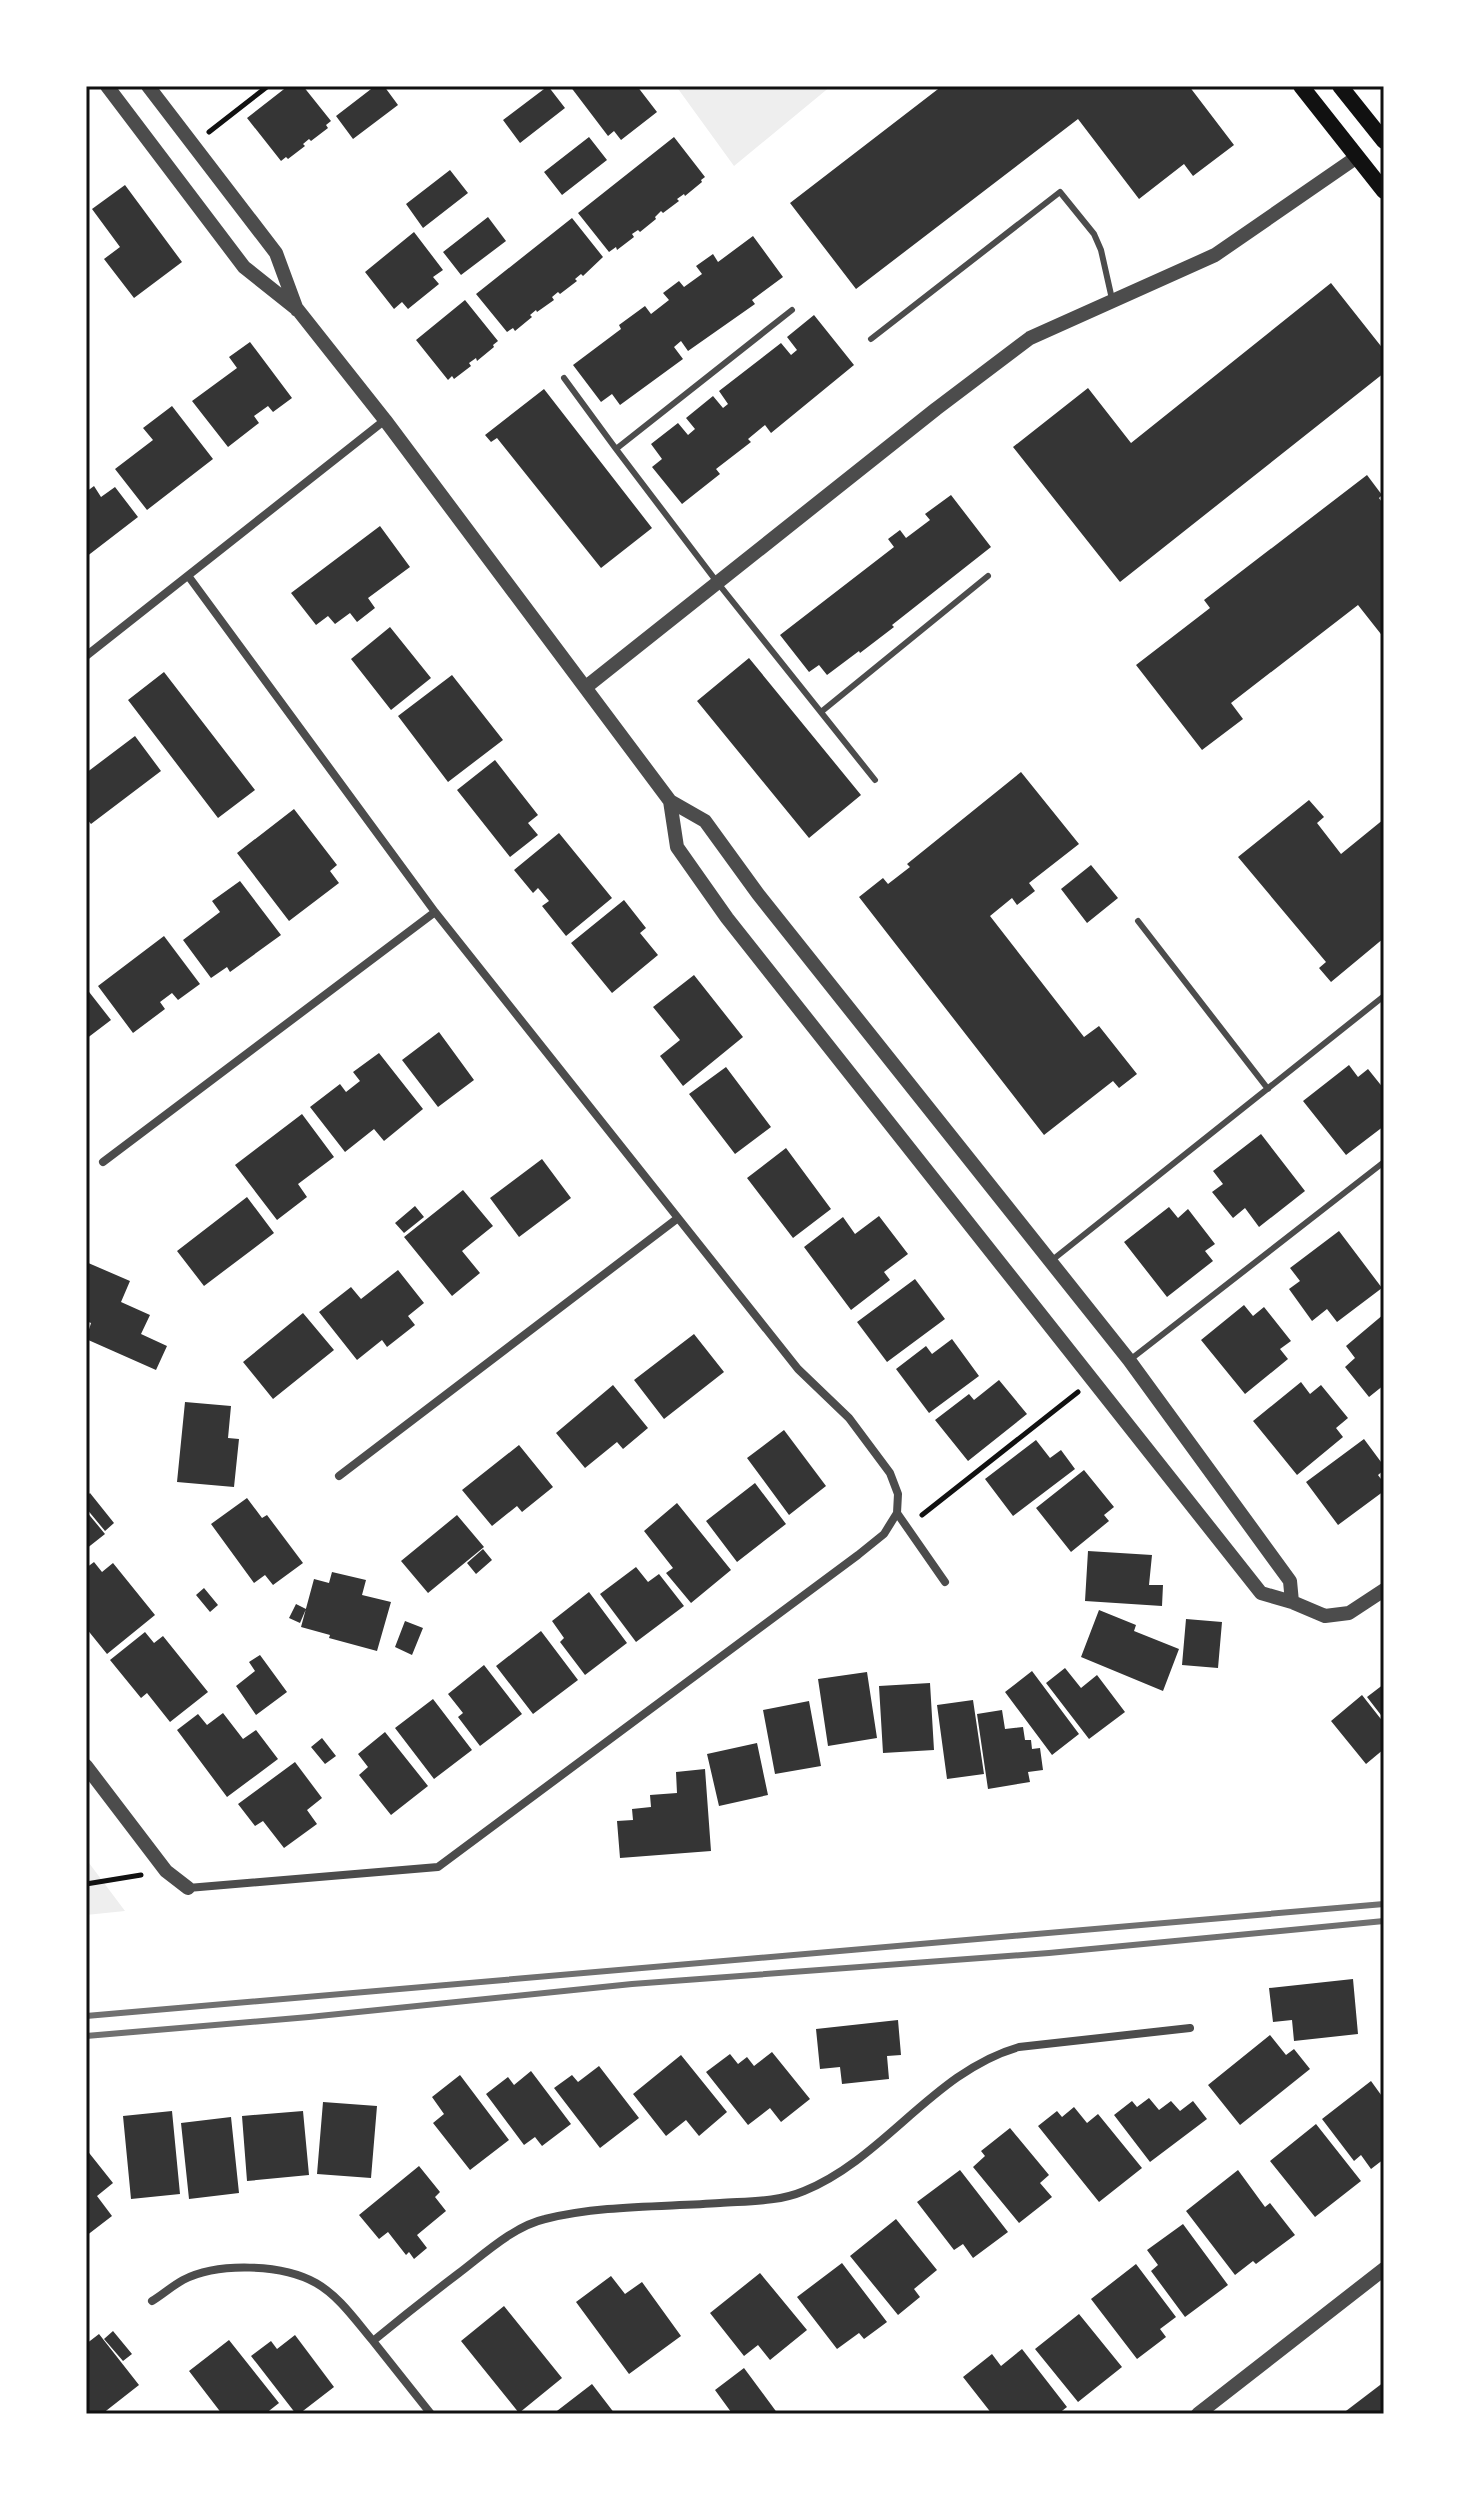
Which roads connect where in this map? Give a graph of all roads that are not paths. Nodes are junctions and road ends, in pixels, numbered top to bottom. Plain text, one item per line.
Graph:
1 (107, 86) edge
2 (148, 86) edge
3 (1301, 86) edge
4 (1340, 86) edge
5 (1383, 138) edge
6 (1357, 157) junction
7 (1384, 191) edge
8 (1113, 303) junction
9 (298, 310) junction
10 (792, 310) dead end
11 (871, 339) dead end
12 (564, 378) dead end
13 (385, 420) junction
14 (616, 449) junction
15 (988, 576) dead end
16 (189, 577) junction
17 (717, 582) junction
18 (86, 656) edge
19 (586, 687) junction
20 (821, 712) junction
21 (875, 780) dead end
22 (670, 801) junction
23 (435, 912) junction
24 (1138, 921) dead end
25 (1384, 996) edge
26 (1268, 1089) junction
27 (103, 1162) dead end
28 (1384, 1162) edge
29 (678, 1218) junction
30 (1051, 1261) junction
31 (1129, 1360) junction
32 (339, 1476) dead end
33 (897, 1513) junction
34 (945, 1582) dead end
35 (1384, 1590) edge
36 (1292, 1602) junction
37 (86, 1766) edge
38 (188, 1888) joint
39 (1190, 2028) dead end
40 (1384, 2269) edge
41 (152, 2301) dead end
42 (373, 2341) junction
43 (431, 2414) edge
44 (1198, 2414) edge

1 - 9 street
2 - 9 street
3 - 6 main road
4 - 5 main road
5 - 6 main road
6 - 7 main road
6 - 8 street
8 - 11 lane
8 - 17 street
9 - 13 street
10 - 14 lane
12 - 14 lane
13 - 16 street
13 - 19 street
14 - 17 lane
15 - 20 lane
16 - 18 street
16 - 23 street
17 - 19 street
17 - 20 lane
19 - 22 street
20 - 21 lane
22 - 30 street
22 - 36 street
23 - 27 street
23 - 29 street
24 - 26 lane
25 - 26 lane
26 - 30 lane
28 - 31 lane
29 - 32 street
29 - 33 street
30 - 31 street
31 - 36 street
33 - 34 street
33 - 38 street
35 - 36 street
37 - 38 street
39 - 42 street
40 - 44 street
41 - 42 street
42 - 43 street

